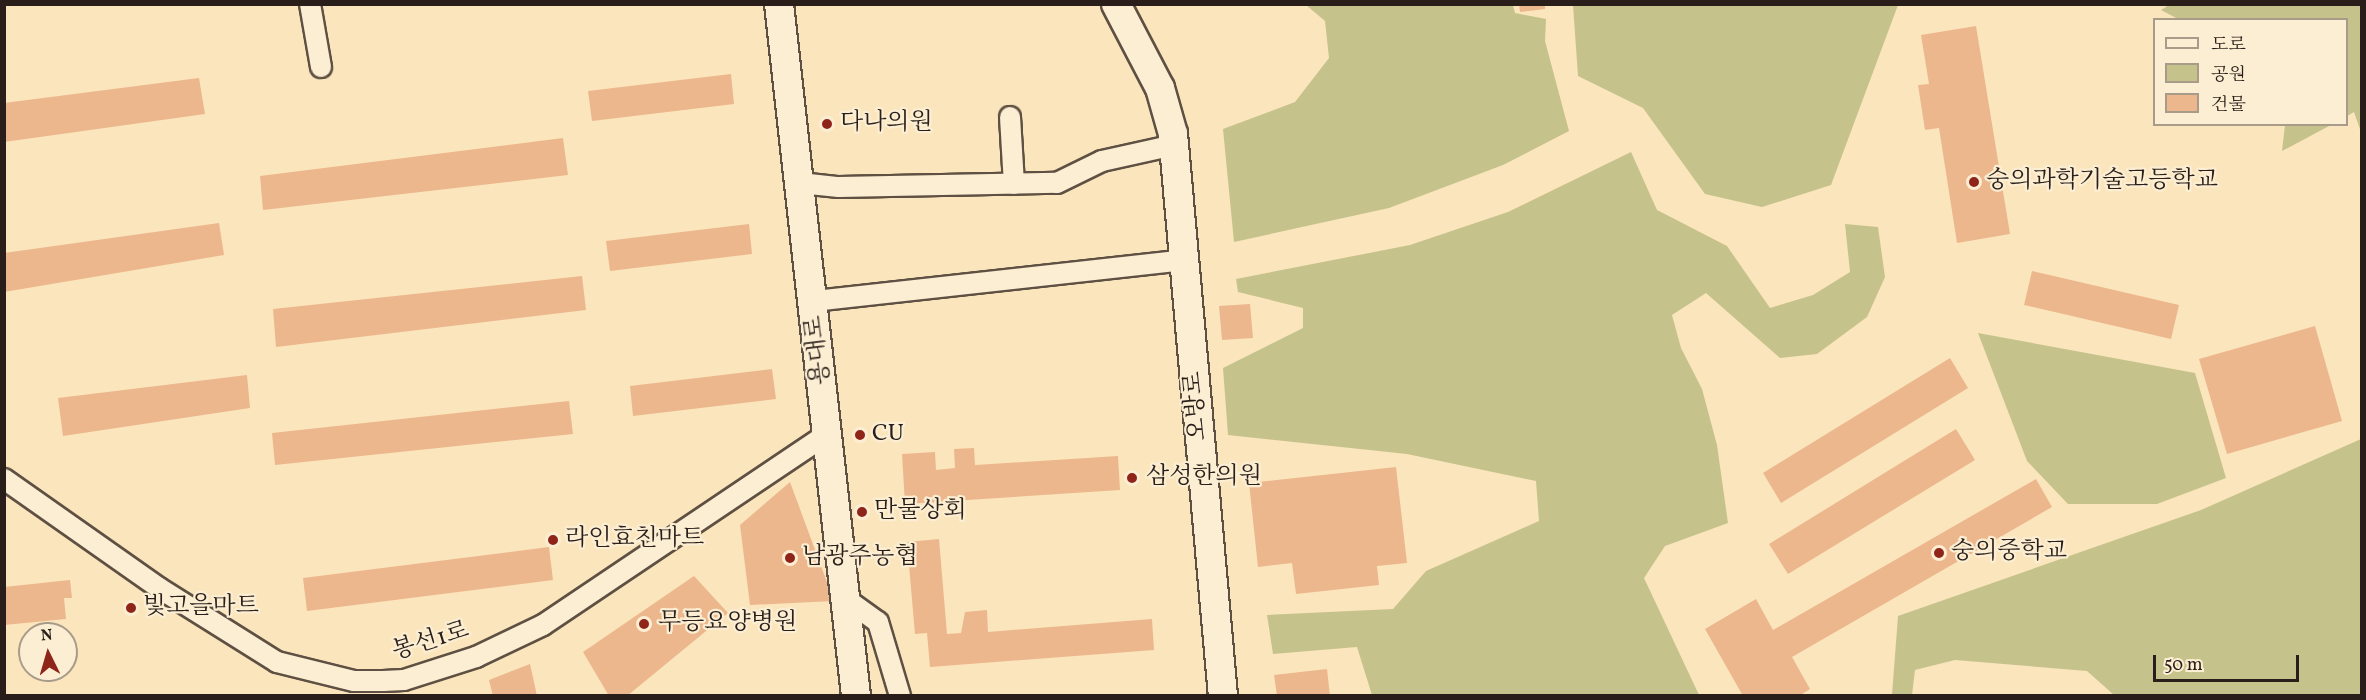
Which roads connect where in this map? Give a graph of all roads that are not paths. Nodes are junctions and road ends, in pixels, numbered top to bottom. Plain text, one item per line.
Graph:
1 (310, 4) edge
2 (779, 4) edge
3 (1116, 4) edge
4 (321, 67) dead end
5 (1010, 117) dead end
6 (1174, 145) junction
7 (800, 183) junction
8 (1014, 184) junction
9 (1186, 260) junction
10 (814, 301) junction
11 (829, 433) junction
12 (4, 479) edge
13 (846, 599) junction
14 (856, 696) edge
15 (900, 696) edge
16 (1222, 696) edge

1 - 4 street
2 - 7 main road, 용대로
3 - 6 main road, 오방로
5 - 8 street
6 - 8 street
6 - 9 main road, 오방로
7 - 8 street
7 - 10 main road, 용대로
9 - 10 street
9 - 16 main road, 오방로
10 - 11 main road, 용대로
11 - 12 street, 봉선1로
11 - 13 main road, 용대로
13 - 14 main road, 용대로
13 - 15 street

